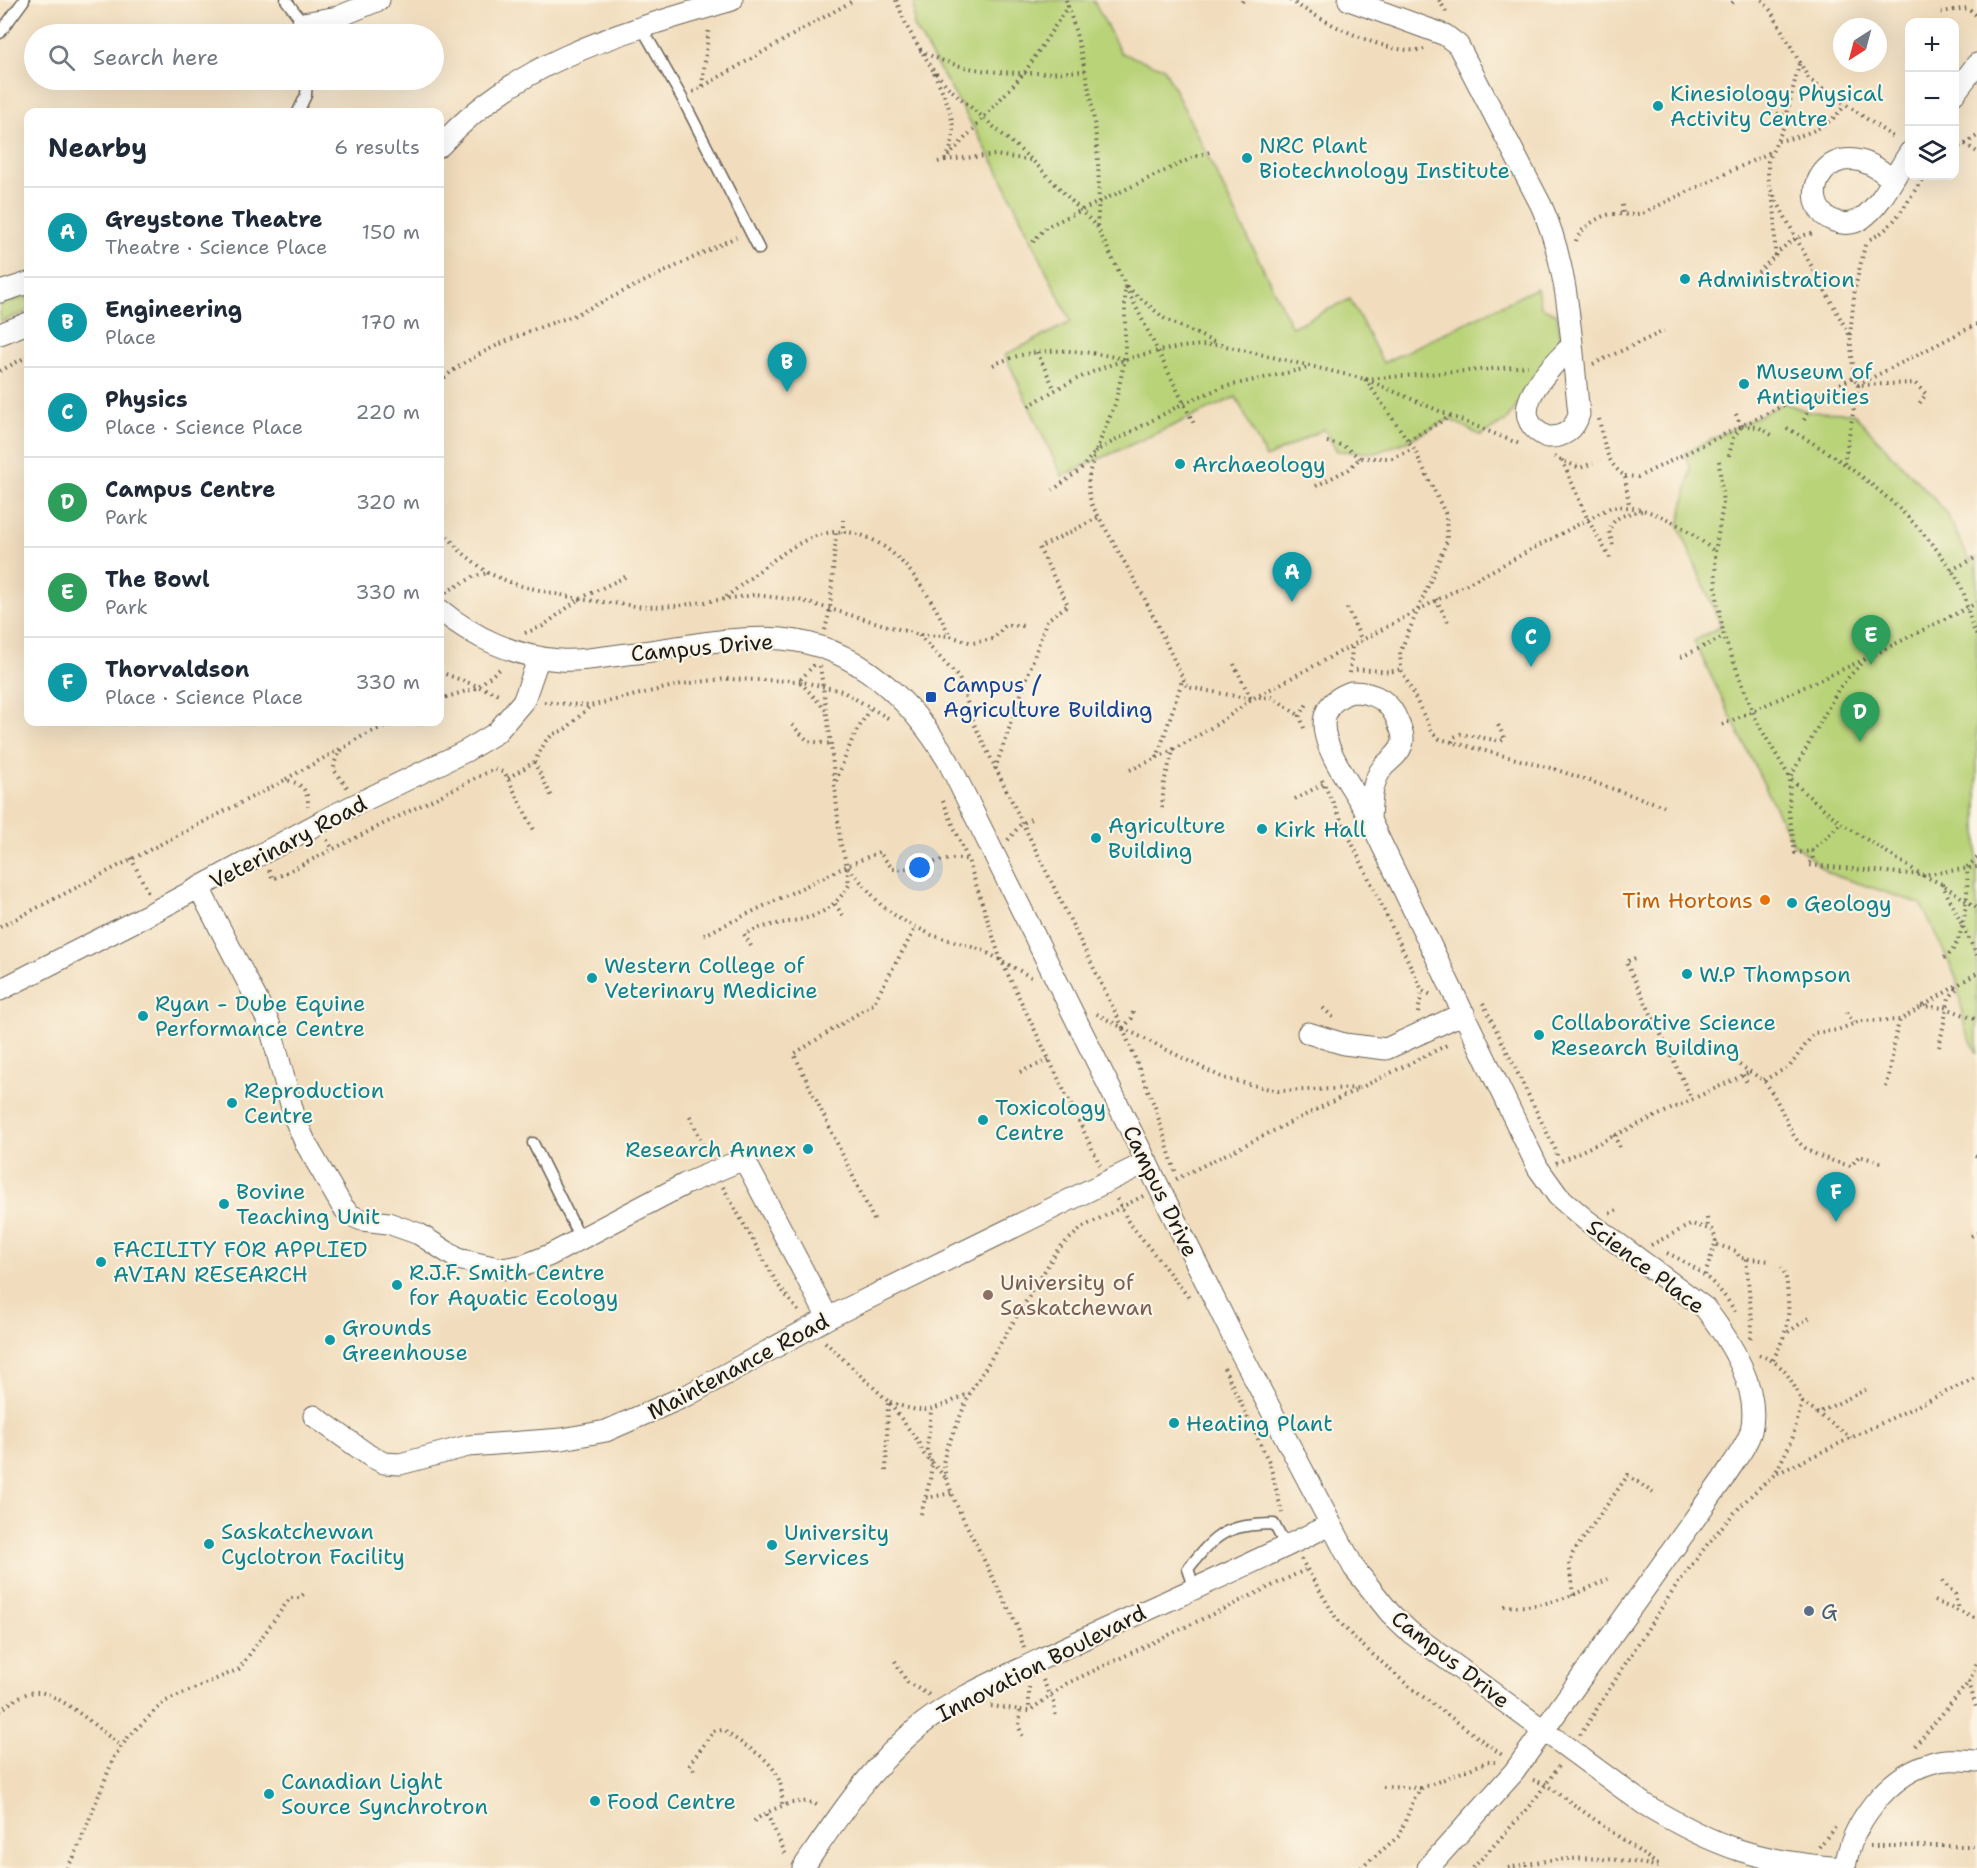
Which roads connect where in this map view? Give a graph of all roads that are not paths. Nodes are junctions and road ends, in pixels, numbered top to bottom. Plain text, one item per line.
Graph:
1 (24, 0) edge
2 (286, 0) edge
3 (379, 0) edge
4 (732, 0) edge
5 (1349, 0) edge
6 (302, 24) edge
7 (319, 24) edge
8 (642, 28) junction
9 (0, 33) edge
10 (1977, 64) edge
11 (1959, 87) edge
12 (306, 90) edge
13 (300, 108) edge
14 (444, 143) edge
15 (1905, 147) edge
16 (1891, 179) dead end
17 (759, 249) dead end
18 (24, 284) edge
19 (0, 292) edge
20 (24, 325) edge
21 (0, 334) edge
22 (1572, 345) junction
23 (444, 603) edge
24 (539, 657) junction
25 (1381, 769) junction
26 (1344, 773) junction
27 (1370, 820) junction
28 (199, 888) junction
29 (0, 990) edge
30 (1468, 1022) junction
31 (1308, 1033) dead end
32 (532, 1143) dead end
33 (1147, 1162) junction
34 (580, 1238) junction
35 (828, 1318) junction
36 (314, 1416) dead end
37 (1331, 1524) junction
38 (1290, 1545) junction
39 (1195, 1589) junction
40 (1544, 1730) junction
41 (1977, 1761) edge
42 (795, 1863) edge
43 (1428, 1868) edge
44 (1845, 1868) edge

1 - 9 lane
2 - 6 lane
3 - 7 street
4 - 8 street
5 - 22 street
8 - 14 street
8 - 17 lane
10 - 11 street
12 - 13 lane
15 - 16 street
18 - 19 street
20 - 21 street
22 - 22 street
23 - 24 street, Campus Drive
24 - 28 street, Veterinary Road
24 - 33 street, Campus Drive
25 - 26 street
25 - 26 street, Science Place
25 - 27 street, Science Place
26 - 27 street, Science Place
27 - 30 street, Science Place
28 - 29 street, Veterinary Road
28 - 34 street
30 - 31 street
30 - 40 street, Science Place
32 - 34 lane
33 - 35 street, Maintenance Road
33 - 37 street, Campus Drive
34 - 35 street
35 - 36 street, Maintenance Road
37 - 38 street, Innovation Boulevard
37 - 40 street, Campus Drive
38 - 39 street, Innovation Boulevard
38 - 39 lane
39 - 42 street, Innovation Boulevard
40 - 43 street, Science Place
40 - 44 street, Campus Drive
41 - 44 street

